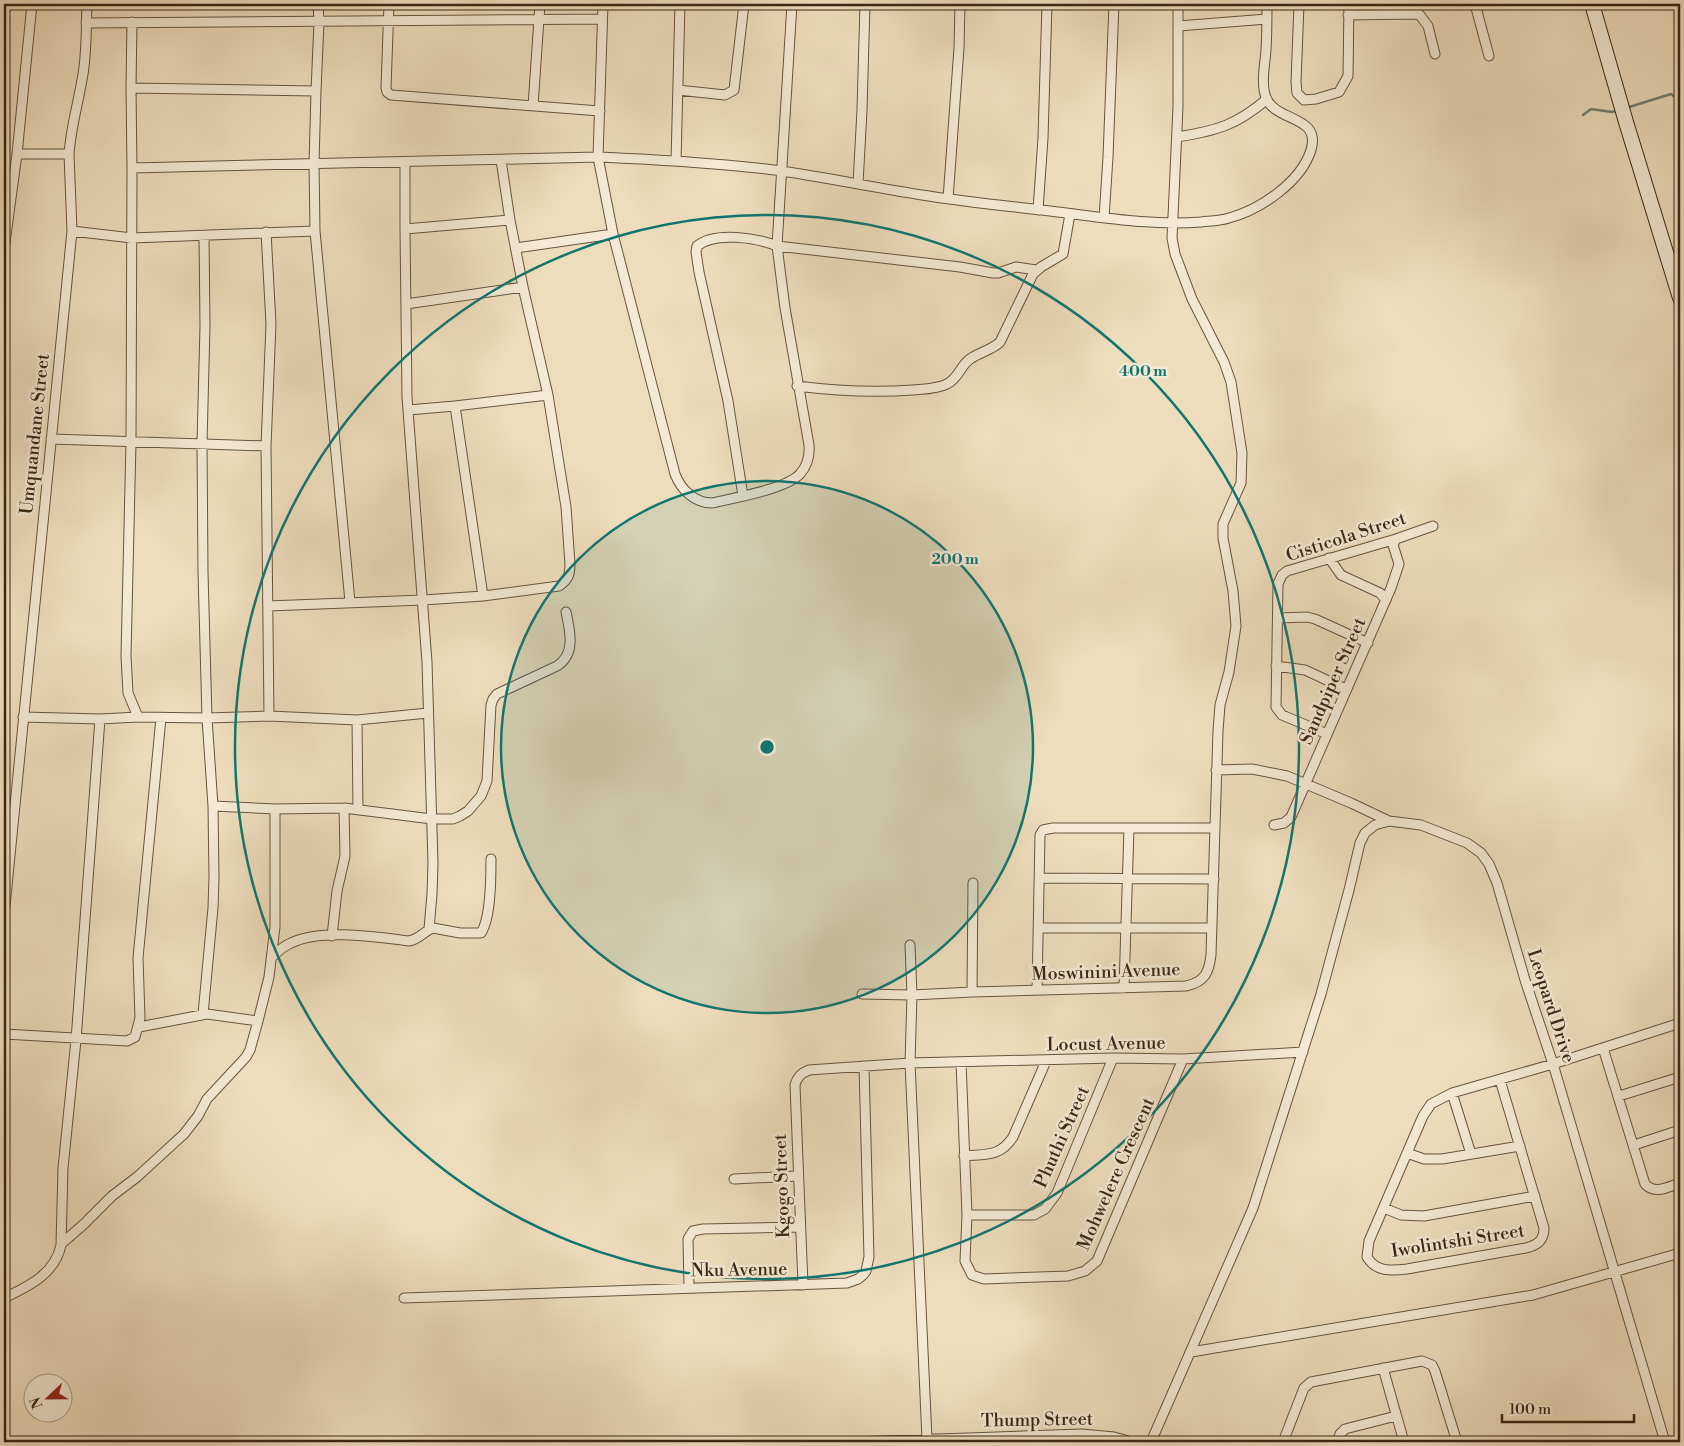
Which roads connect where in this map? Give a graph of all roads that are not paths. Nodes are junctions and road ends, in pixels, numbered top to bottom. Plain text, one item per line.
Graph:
1 (32, 4) edge
2 (87, 4) edge
3 (318, 4) edge
4 (388, 4) edge
5 (540, 4) edge
6 (603, 4) edge
7 (680, 4) edge
8 (744, 4) edge
9 (792, 4) edge
10 (865, 4) edge
11 (960, 4) edge
12 (1047, 4) edge
13 (1114, 4) edge
14 (1178, 4) edge
15 (1268, 4) edge
16 (1299, 4) edge
17 (1349, 4) edge
18 (1475, 4) edge
19 (1592, 4) edge
20 (1348, 15) junction
21 (602, 19) junction
22 (1267, 19) junction
23 (388, 20) junction
24 (538, 20) junction
25 (132, 22) junction
26 (319, 22) junction
27 (86, 23) junction
28 (1178, 26) junction
29 (1435, 54) dead end
30 (1489, 56) dead end
31 (131, 88) junction
32 (678, 90) junction
33 (316, 91) junction
34 (1267, 99) junction
35 (533, 106) junction
36 (600, 111) junction
37 (1178, 137) junction
38 (17, 154) junction
39 (69, 154) junction
40 (598, 157) junction
41 (501, 160) junction
42 (676, 161) junction
43 (405, 163) junction
44 (314, 164) junction
45 (132, 168) junction
46 (782, 171) junction
47 (858, 184) junction
48 (948, 199) junction
49 (1038, 210) junction
50 (1070, 214) junction
51 (1104, 218) junction
52 (510, 220) junction
53 (1172, 224) junction
54 (405, 229) junction
55 (72, 231) junction
56 (315, 231) junction
57 (266, 232) junction
58 (614, 234) junction
59 (204, 236) junction
60 (132, 238) junction
61 (777, 246) junction
62 (516, 248) junction
63 (4, 250) edge
64 (1036, 270) junction
65 (523, 287) junction
66 (1680, 298) edge
67 (406, 304) junction
68 (797, 386) junction
69 (548, 395) junction
70 (455, 406) junction
71 (408, 410) junction
72 (51, 439) junction
73 (131, 442) junction
74 (202, 443) junction
75 (266, 446) junction
76 (743, 496) junction
77 (1432, 526) dead end
78 (1396, 539) junction
79 (1330, 558) junction
80 (482, 596) junction
81 (423, 600) junction
82 (1386, 600) junction
83 (350, 602) junction
84 (268, 606) junction
85 (566, 612) dead end
86 (1278, 618) junction
87 (1368, 642) junction
88 (1276, 666) junction
89 (1346, 689) junction
90 (428, 713) junction
91 (269, 716) junction
92 (138, 717) junction
93 (23, 718) junction
94 (161, 718) junction
95 (207, 718) junction
96 (100, 720) junction
97 (357, 720) junction
98 (1327, 734) junction
99 (1216, 770) junction
100 (1304, 784) junction
101 (213, 806) junction
102 (344, 808) junction
103 (275, 809) junction
104 (358, 810) junction
105 (432, 819) junction
106 (1389, 821) junction
107 (1274, 825) dead end
108 (1128, 828) junction
109 (1215, 828) junction
110 (491, 859) dead end
111 (1127, 877) junction
112 (1040, 878) junction
113 (1214, 879) junction
114 (973, 884) dead end
115 (4, 916) edge
116 (1039, 928) junction
117 (1125, 928) junction
118 (1212, 928) junction
119 (429, 929) junction
120 (332, 936) junction
121 (910, 945) dead end
122 (272, 957) junction
123 (1124, 988) junction
124 (1037, 990) junction
125 (972, 992) junction
126 (862, 994) dead end
127 (912, 995) junction
128 (203, 1014) junction
129 (258, 1021) junction
130 (1680, 1023) edge
131 (139, 1027) junction
132 (4, 1034) edge
133 (76, 1040) junction
134 (1603, 1048) junction
135 (1303, 1052) junction
136 (1113, 1058) junction
137 (1183, 1059) junction
138 (1046, 1061) junction
139 (962, 1062) junction
140 (910, 1063) junction
141 (1553, 1064) junction
142 (864, 1066) junction
143 (1680, 1077) edge
144 (1500, 1080) junction
145 (795, 1085) joint
146 (1452, 1093) junction
147 (1619, 1096) junction
148 (1680, 1130) edge
149 (1634, 1145) junction
150 (1520, 1146) junction
151 (1407, 1153) junction
152 (1470, 1154) junction
153 (964, 1156) junction
154 (798, 1176) junction
155 (734, 1179) dead end
156 (1680, 1183) edge
157 (1535, 1196) junction
158 (1384, 1208) junction
159 (967, 1215) junction
160 (800, 1227) junction
161 (61, 1244) junction
162 (1680, 1252) edge
163 (1615, 1272) junction
164 (803, 1285) junction
165 (689, 1287) junction
166 (4, 1298) edge
167 (404, 1298) dead end
168 (1191, 1352) junction
169 (1383, 1368) junction
170 (1396, 1416) junction
171 (1081, 1438) edge
172 (992, 1439) edge
173 (882, 1441) edge
174 (927, 1441) edge
175 (851, 1442) edge
176 (1132, 1442) edge
177 (1150, 1442) edge
178 (1283, 1442) edge
179 (1337, 1442) edge
180 (1404, 1442) edge
181 (1458, 1442) edge
182 (1665, 1442) edge

1 - 38 street
2 - 27 street, Umquandane Street
3 - 26 street
4 - 23 street
5 - 24 street
6 - 21 street
7 - 32 street
8 - 32 street
9 - 46 street
10 - 47 street
11 - 48 street
12 - 49 street
13 - 51 street
14 - 28 street, Moswinini Avenue
15 - 22 street
16 - 20 street
17 - 20 street
18 - 30 street
19 - 66 main road
20 - 29 street
21 - 24 street
21 - 36 street
22 - 28 street
22 - 34 street
23 - 24 street
23 - 26 street
23 - 35 street
24 - 35 street
25 - 26 street
25 - 27 street
25 - 31 street
26 - 33 street
27 - 39 street, Umquandane Street
28 - 37 street, Moswinini Avenue
31 - 33 street
31 - 45 street
32 - 42 street
33 - 44 street
34 - 37 street
34 - 53 street
35 - 36 street
36 - 40 street
37 - 53 street, Moswinini Avenue
38 - 39 street
38 - 63 street
39 - 55 street, Umquandane Street
40 - 41 street
40 - 42 street
40 - 58 street
41 - 43 street
41 - 52 street
42 - 46 street
43 - 44 street
43 - 54 street
44 - 45 street
44 - 56 street
45 - 60 street
46 - 47 street
46 - 61 street
47 - 48 street
48 - 49 street
49 - 50 street
50 - 51 street
50 - 64 street
51 - 53 street
52 - 54 street
52 - 62 street
53 - 99 street, Moswinini Avenue
54 - 67 street
55 - 60 street
55 - 72 street, Umquandane Street
56 - 57 street
56 - 83 street
57 - 59 street
57 - 75 street
58 - 62 street
58 - 76 street
59 - 60 street
59 - 74 street
60 - 73 street
61 - 64 street
61 - 68 street
61 - 76 street
62 - 65 street
64 - 68 street
65 - 67 street
65 - 69 street
67 - 71 street
68 - 76 street
69 - 70 street
69 - 80 street
70 - 71 street
70 - 80 street
71 - 81 street
72 - 73 street
72 - 93 street, Umquandane Street
73 - 74 street
73 - 92 street
74 - 75 street
74 - 95 street
75 - 84 street
77 - 78 street, Cisticola Street
78 - 79 street, Cisticola Street
78 - 82 street, Sandpiper Street
79 - 82 street
79 - 86 street, Cisticola Street
80 - 81 street
81 - 83 street
81 - 90 street
82 - 87 street, Sandpiper Street
83 - 84 street
84 - 91 street
85 - 105 street
86 - 87 street
86 - 88 street, Cisticola Street
87 - 89 street, Sandpiper Street
88 - 89 street
88 - 98 street, Cisticola Street
89 - 98 street, Sandpiper Street
90 - 97 street
90 - 105 street
91 - 95 street
91 - 97 street
92 - 94 street
92 - 96 street
93 - 96 street
93 - 115 street, Umquandane Street
94 - 95 street
94 - 131 street
95 - 101 street
96 - 133 street
97 - 104 street
98 - 100 street, Sandpiper Street
99 - 100 street, Leopard Drive
99 - 109 street, Moswinini Avenue
100 - 106 street, Leopard Drive
100 - 107 street, Sandpiper Street
101 - 103 street
101 - 128 street
102 - 103 street
102 - 104 street
102 - 120 street
103 - 122 street
104 - 105 street
105 - 119 street
106 - 135 street
106 - 141 street, Leopard Drive
108 - 109 street
108 - 111 street
108 - 112 street
109 - 113 street, Moswinini Avenue
110 - 119 street
111 - 112 street
111 - 113 street
111 - 117 street
112 - 116 street
113 - 118 street, Moswinini Avenue
114 - 125 street
116 - 117 street
116 - 124 street
117 - 118 street
117 - 123 street
118 - 123 street, Moswinini Avenue
119 - 120 street
120 - 122 street
121 - 127 street
122 - 129 street
123 - 124 street, Moswinini Avenue
124 - 125 street, Moswinini Avenue
125 - 127 street, Moswinini Avenue
126 - 127 street, Moswinini Avenue
127 - 140 street
128 - 129 street
128 - 131 street
129 - 161 street
130 - 134 street, Iwolintshi Street
131 - 133 street
132 - 133 street
133 - 161 street
134 - 141 street, Iwolintshi Street
134 - 147 street
135 - 137 street, Locust Avenue
135 - 168 street
136 - 137 street, Locust Avenue
136 - 138 street, Locust Avenue
136 - 159 street, Phuthi Street
137 - 159 street, Mohwelere Crescent
138 - 139 street, Locust Avenue
138 - 153 street
139 - 140 street, Locust Avenue
139 - 153 street, Mohwelere Crescent
140 - 142 street, Locust Avenue
140 - 174 street
141 - 144 street, Iwolintshi Street
141 - 163 street, Leopard Drive
142 - 145 street, Locust Avenue
142 - 164 street, Nku Avenue
143 - 147 street
144 - 146 street, Iwolintshi Street
144 - 150 street, Iwolintshi Street
145 - 154 street, Kgogo Street
146 - 151 street, Iwolintshi Street
146 - 152 street
147 - 149 street
148 - 149 street
149 - 156 street
150 - 152 street
150 - 157 street, Iwolintshi Street
151 - 152 street
151 - 158 street, Iwolintshi Street
153 - 159 street, Mohwelere Crescent
154 - 155 street
154 - 160 street, Kgogo Street
157 - 158 street
157 - 158 street, Iwolintshi Street
160 - 164 street, Kgogo Street
160 - 165 street
161 - 166 street
162 - 163 street
163 - 168 street
163 - 182 street, Leopard Drive
164 - 165 street, Nku Avenue
165 - 167 street, Nku Avenue
168 - 177 street
169 - 170 street
169 - 178 street
169 - 181 street
170 - 179 street
170 - 180 street
171 - 172 street, Thump Street
171 - 176 street, Thump Street
172 - 174 street, Thump Street
173 - 174 street, Thump Street
173 - 175 street, Thump Street

